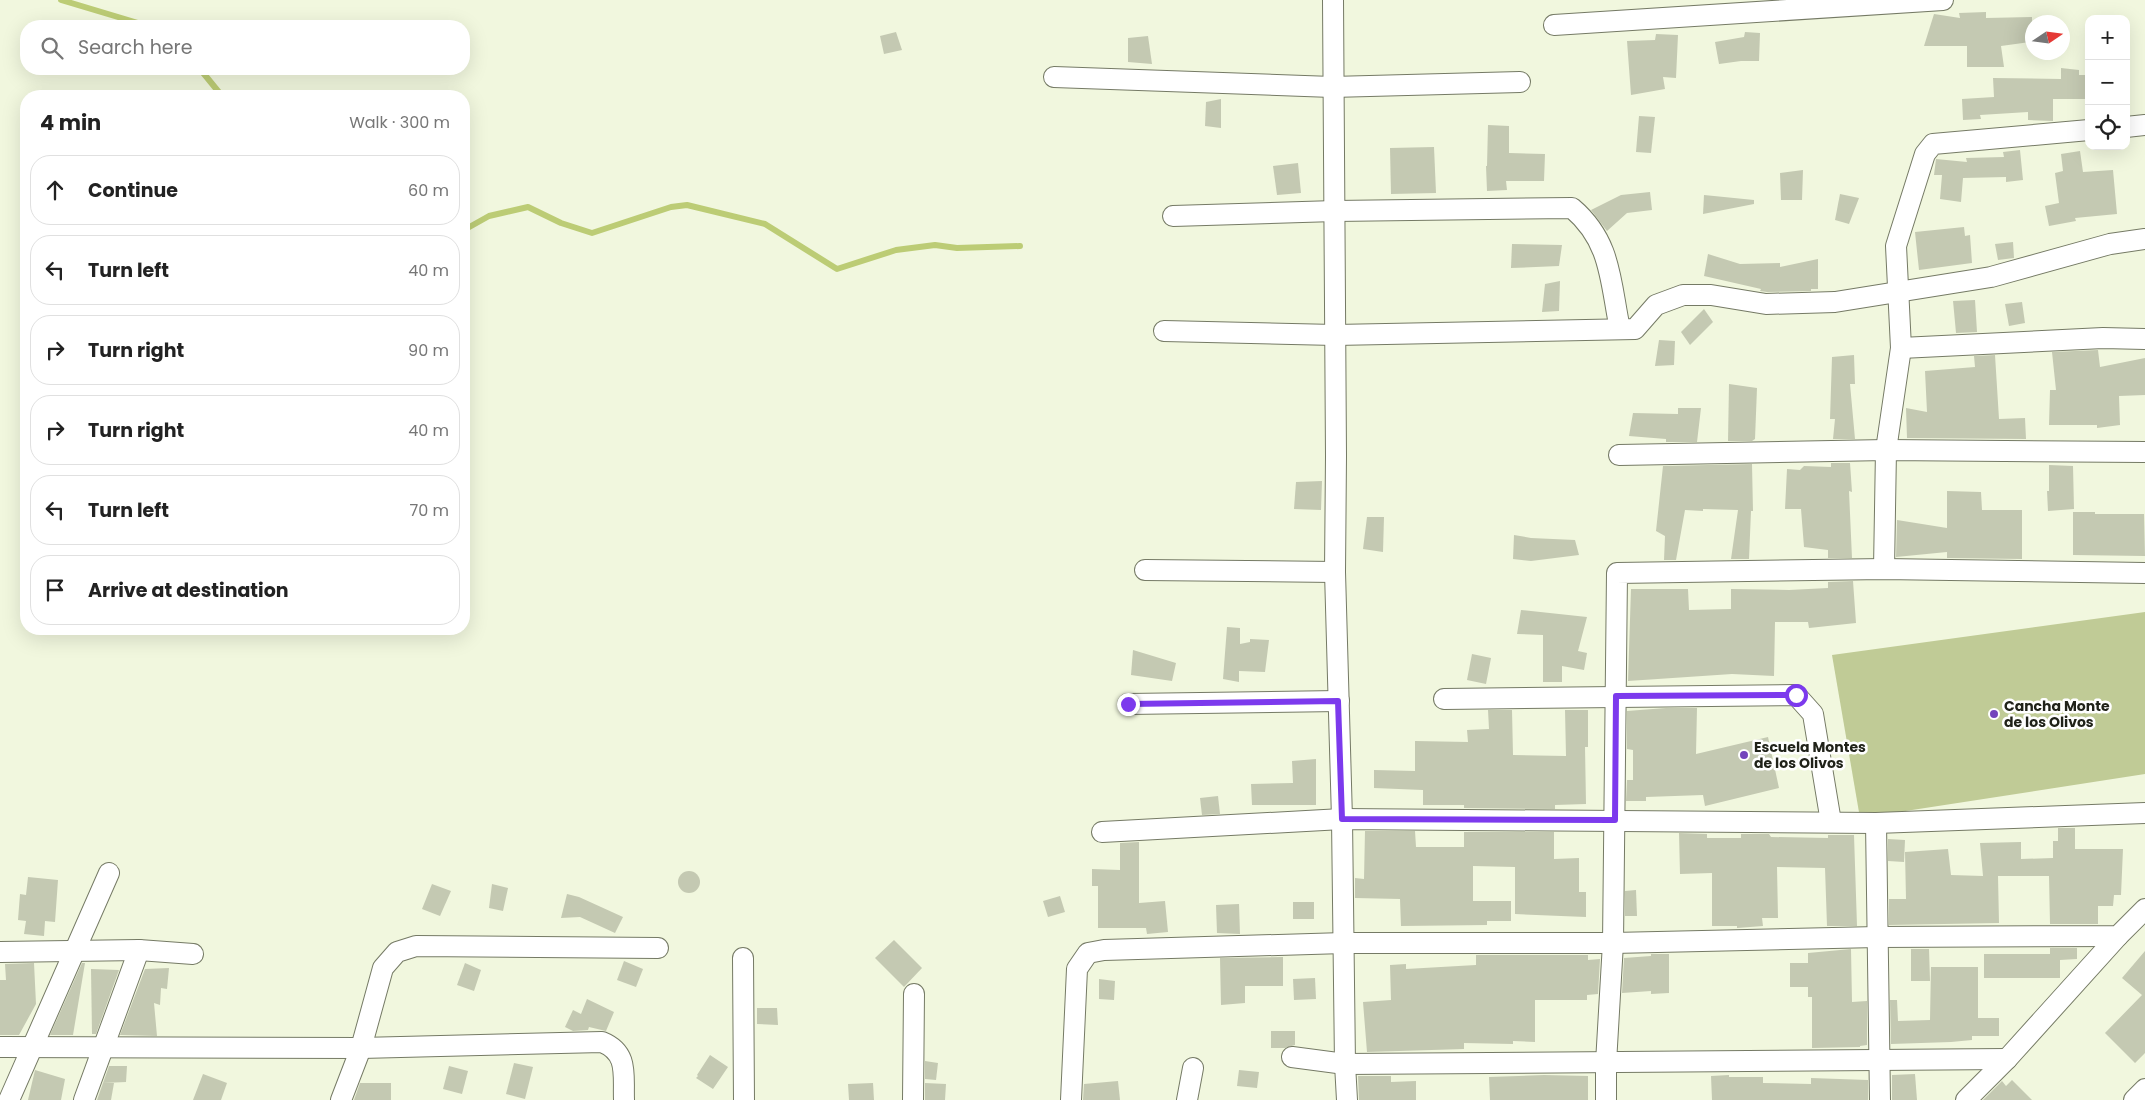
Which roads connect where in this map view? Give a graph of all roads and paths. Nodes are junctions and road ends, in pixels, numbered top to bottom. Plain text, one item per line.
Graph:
1 (1332, 0) edge
2 (1943, 0) edge
3 (1876, 2) edge
4 (1554, 26) dead end
5 (1054, 77) dead end
6 (1520, 82) dead end
7 (1332, 87) junction
8 (2145, 125) edge
9 (2130, 127) edge
10 (2085, 130) edge
11 (1334, 210) junction
12 (1172, 216) dead end
13 (2145, 239) edge
14 (1899, 291) junction
15 (1620, 329) junction
16 (1164, 331) dead end
17 (1335, 334) junction
18 (2145, 339) edge
19 (1900, 348) junction
20 (1886, 450) junction
21 (2145, 452) edge
22 (1619, 455) dead end
23 (1884, 569) junction
24 (1145, 570) dead end
25 (1335, 572) junction
26 (2145, 573) edge
27 (1616, 696) junction
28 (1444, 698) dead end
29 (1338, 701) junction
30 (1128, 704) dead end
31 (2145, 812) edge
32 (1342, 819) junction
33 (1615, 820) junction
34 (1830, 822) junction
35 (1876, 823) junction
36 (1102, 832) dead end
37 (109, 873) dead end
38 (2144, 912) edge
39 (2118, 936) junction
40 (1877, 937) junction
41 (1344, 943) junction
42 (1613, 943) junction
43 (658, 948) dead end
44 (139, 950) junction
45 (74, 951) junction
46 (0, 952) edge
47 (193, 954) dead end
48 (743, 958) dead end
49 (914, 994) dead end
50 (0, 1047) edge
51 (31, 1048) junction
52 (104, 1048) junction
53 (361, 1048) junction
54 (1292, 1057) dead end
55 (2007, 1059) junction
56 (1879, 1061) junction
57 (1606, 1063) junction
58 (1345, 1064) junction
59 (1193, 1068) dead end
60 (2145, 1089) edge
61 (9, 1100) edge
62 (84, 1100) edge
63 (341, 1100) edge
64 (624, 1100) edge
65 (744, 1100) edge
66 (913, 1100) edge
67 (1071, 1100) edge
68 (1186, 1100) edge
69 (1347, 1100) edge
70 (1606, 1100) edge
71 (1880, 1100) edge
72 (1966, 1100) edge
73 (2134, 1100) edge

1 - 7 street
2 - 3 street
3 - 4 street
5 - 7 street
6 - 7 street
7 - 11 street
8 - 9 street
10 - 14 street
11 - 12 street
11 - 15 street
11 - 17 street
13 - 14 street
14 - 15 street
14 - 19 street
15 - 17 street
16 - 17 street
17 - 25 street
18 - 19 street
19 - 20 street
20 - 21 street
20 - 22 street
20 - 23 street
23 - 26 street
23 - 27 street
24 - 25 street
25 - 29 street
27 - 28 street
27 - 33 street
27 - 34 street
29 - 30 street
29 - 32 street
31 - 35 street
32 - 33 street
32 - 36 street
32 - 41 street
33 - 34 street
33 - 42 street
34 - 35 street
35 - 40 street
37 - 45 street
38 - 39 street
39 - 40 street
39 - 55 street
40 - 42 street
40 - 56 street
41 - 42 street
41 - 58 street
41 - 67 street
42 - 57 street
43 - 53 street
44 - 45 street
44 - 47 street
44 - 52 street
45 - 46 street
45 - 51 street
48 - 65 street
49 - 66 street
50 - 51 street
51 - 52 street
51 - 61 street
52 - 53 street
52 - 62 street
53 - 63 street
53 - 64 street
54 - 58 street
55 - 56 street
55 - 72 street
56 - 57 street
56 - 71 street
57 - 58 street
57 - 70 street
58 - 69 street
59 - 68 street
60 - 73 street

